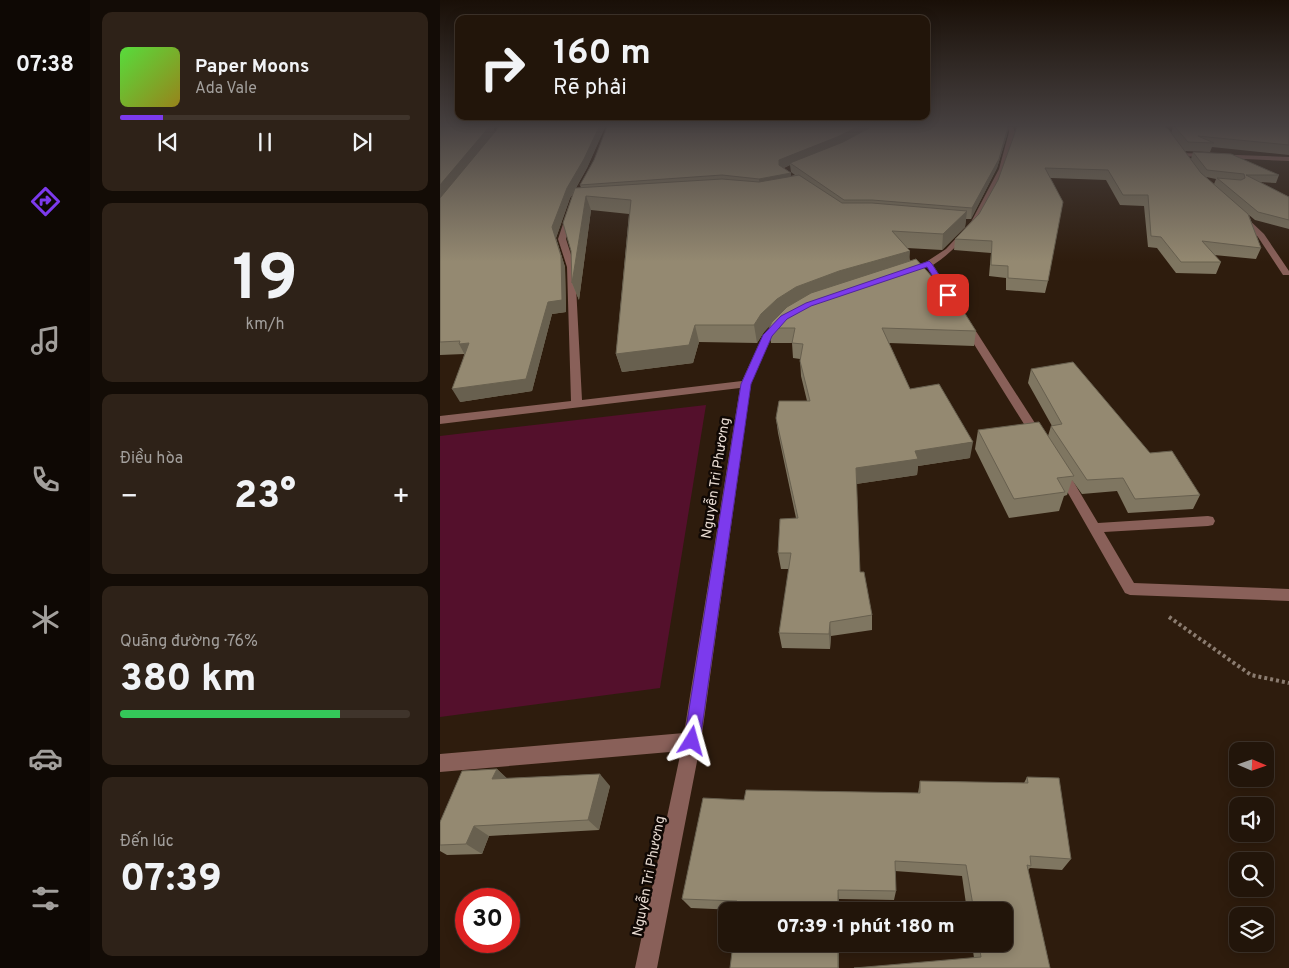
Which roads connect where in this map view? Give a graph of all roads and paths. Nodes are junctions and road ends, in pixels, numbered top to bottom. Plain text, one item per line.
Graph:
1 (1000, 172) edge
2 (572, 207) edge
3 (1238, 212) edge
4 (929, 264) junction
5 (1286, 273) dead end
6 (892, 276) edge
7 (792, 313) edge
8 (746, 384) junction
9 (577, 405) junction
10 (440, 420) edge
11 (1044, 445) edge
12 (1054, 462) edge
13 (1208, 521) dead end
14 (1094, 528) junction
15 (1130, 589) junction
16 (1289, 595) edge
17 (1289, 683) edge
18 (692, 741) junction
19 (440, 764) edge
20 (646, 968) edge

1 - 4 street
2 - 9 street
3 - 5 street
4 - 6 street
4 - 11 street
7 - 8 street, Nguyễn Tri Phương
8 - 9 street
8 - 18 street, Nguyễn Tri Phương
9 - 10 street
12 - 14 street
13 - 14 street
14 - 15 street
15 - 16 street
15 - 17 path
18 - 19 street
18 - 20 street, Nguyễn Tri Phương

